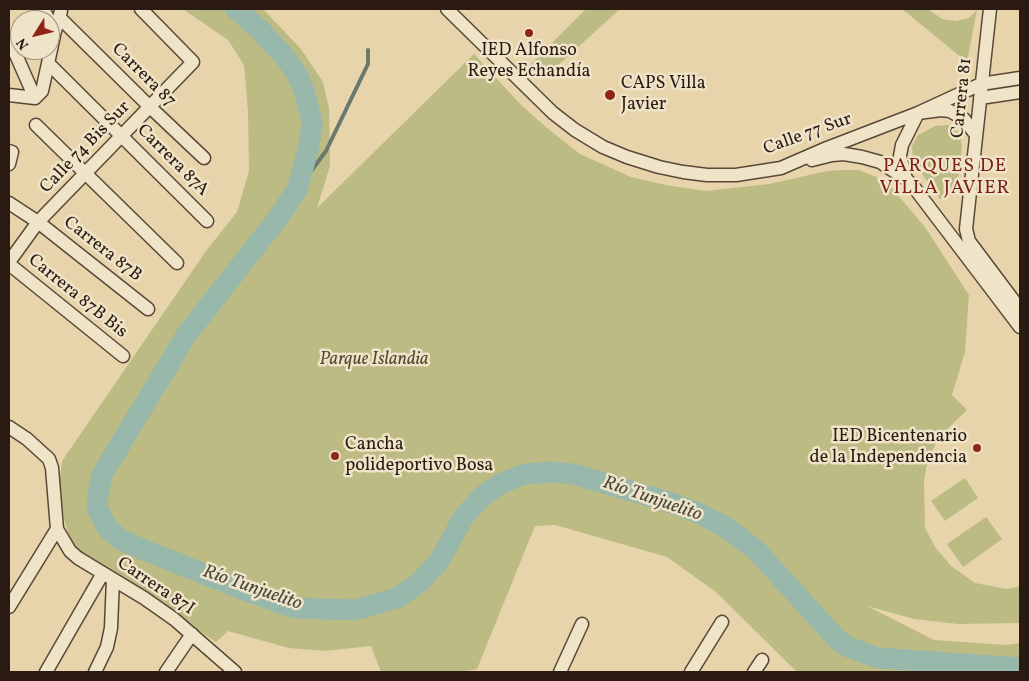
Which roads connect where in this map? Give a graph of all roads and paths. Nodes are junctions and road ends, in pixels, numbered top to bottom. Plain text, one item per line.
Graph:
1 (141, 9) edge
2 (447, 9) edge
3 (990, 9) edge
4 (60, 25) edge
5 (9, 39) edge
6 (48, 60) edge
7 (48, 63) junction
8 (1020, 78) edge
9 (982, 84) junction
10 (1020, 92) edge
11 (9, 95) edge
12 (35, 98) junction
13 (980, 98) junction
14 (150, 107) junction
15 (918, 113) junction
16 (36, 126) dead end
17 (976, 135) junction
18 (122, 136) junction
19 (204, 158) dead end
20 (781, 168) junction
21 (86, 174) junction
22 (906, 179) junction
23 (9, 203) edge
24 (207, 221) dead end
25 (38, 222) junction
26 (9, 263) edge
27 (177, 263) dead end
28 (148, 309) dead end
29 (1020, 309) edge
30 (1020, 327) edge
31 (123, 356) dead end
32 (10, 430) edge
33 (57, 529) junction
34 (108, 576) junction
35 (9, 607) edge
36 (722, 622) dead end
37 (582, 624) dead end
38 (192, 634) junction
39 (762, 660) dead end
40 (232, 671) edge
41 (46, 672) edge
42 (95, 672) edge
43 (166, 672) edge
44 (560, 672) edge
45 (691, 672) edge
46 (754, 672) edge

1 - 14 street, Calle 74 Bis Sur
2 - 20 street, Calle 77 Sur
3 - 9 street, Carrera 81
4 - 14 street, Carrera 87
5 - 12 street
6 - 7 street
7 - 12 street
7 - 18 street, Carrera 87A
8 - 9 street, Calle 77 Sur
9 - 13 street, Carrera 81
9 - 15 street, Calle 77 Sur
10 - 13 street
11 - 12 street
13 - 17 street, Carrera 81
14 - 18 street, Calle 74 Bis Sur
14 - 19 street, Carrera 87
15 - 17 street
15 - 20 street, Calle 77 Sur
15 - 22 street
16 - 21 street
17 - 29 street, Carrera 81
18 - 21 street, Calle 74 Bis Sur
18 - 24 street, Carrera 87A
20 - 22 street
21 - 25 street, Calle 74 Bis Sur
21 - 27 street
22 - 30 street
23 - 25 street, Carrera 87B
25 - 26 street, Calle 74 Bis Sur
25 - 28 street, Carrera 87B
26 - 31 street, Carrera 87B Bis
32 - 33 street
33 - 34 street, Carrera 87I
33 - 35 street
34 - 38 street, Carrera 87I
34 - 41 street
34 - 42 street
36 - 45 street
37 - 44 street
38 - 40 street, Carrera 87I
38 - 43 street
39 - 46 street

